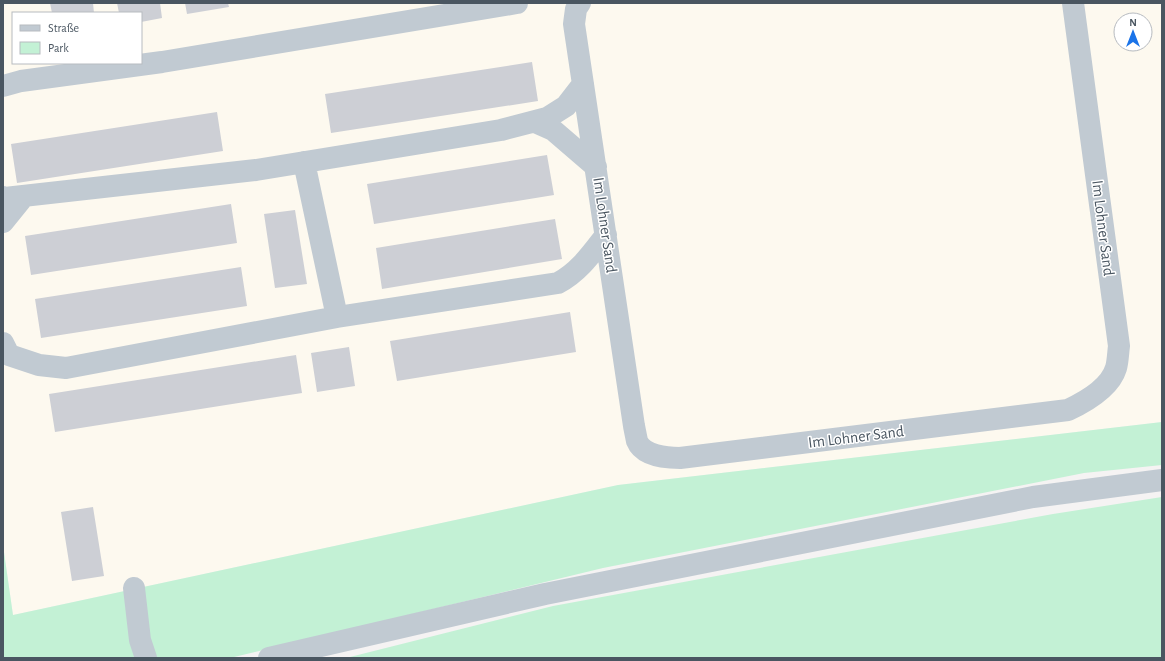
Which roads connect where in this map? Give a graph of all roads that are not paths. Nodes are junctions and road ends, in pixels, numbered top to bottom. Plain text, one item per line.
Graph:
1 (517, 3) edge
2 (1073, 3) edge
3 (573, 10) edge
4 (583, 84) junction
5 (3, 86) edge
6 (535, 122) junction
7 (304, 162) junction
8 (596, 167) junction
9 (24, 196) junction
10 (3, 197) edge
11 (3, 222) edge
12 (606, 235) junction
13 (337, 317) junction
14 (3, 343) edge
15 (1162, 480) edge
16 (134, 588) dead end
17 (146, 658) edge
18 (269, 658) edge

1 - 5 street
2 - 12 street, Im Lohner Sand
3 - 4 street, Im Lohner Sand
4 - 6 street
4 - 8 street, Im Lohner Sand
6 - 7 street
6 - 8 street
7 - 9 street
7 - 13 street
8 - 12 street, Im Lohner Sand
9 - 10 street
9 - 11 street
12 - 13 street
13 - 14 street
15 - 18 street
16 - 17 street

